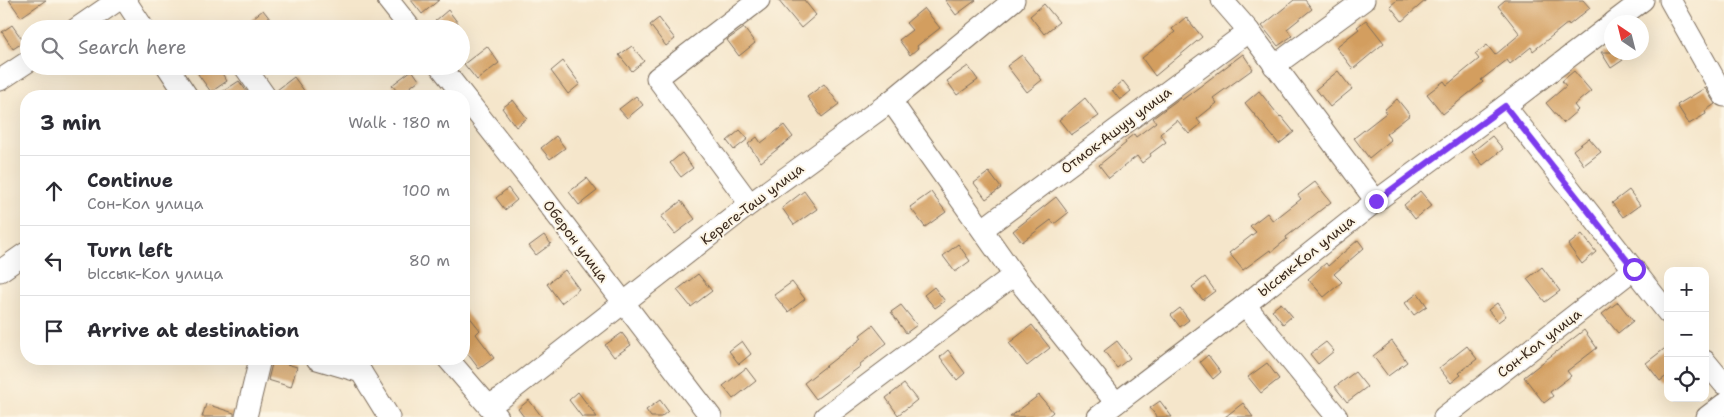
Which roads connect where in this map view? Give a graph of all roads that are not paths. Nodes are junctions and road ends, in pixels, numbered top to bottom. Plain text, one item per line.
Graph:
1 (118, 0) edge
2 (125, 0) edge
3 (388, 0) edge
4 (759, 0) edge
5 (1222, 0) edge
6 (1364, 0) edge
7 (1643, 0) edge
8 (1670, 0) edge
9 (1011, 1) edge
10 (1623, 15) edge
11 (89, 20) edge
12 (138, 20) edge
13 (404, 20) edge
14 (1604, 30) edge
15 (1249, 31) junction
16 (1274, 66) junction
17 (20, 67) edge
18 (173, 75) edge
19 (250, 75) edge
20 (447, 75) edge
21 (0, 80) edge
22 (182, 90) edge
23 (261, 90) edge
24 (459, 90) edge
25 (1724, 96) edge
26 (891, 101) junction
27 (470, 104) edge
28 (1505, 106) junction
29 (1376, 201) junction
30 (750, 204) junction
31 (983, 229) junction
32 (20, 257) edge
33 (1634, 269) junction
34 (3, 270) edge
35 (20, 273) edge
36 (1014, 275) junction
37 (624, 305) junction
38 (1245, 305) junction
39 (1667, 312) edge
40 (259, 365) edge
41 (357, 365) edge
42 (453, 365) edge
43 (1709, 366) edge
44 (1724, 384) edge
45 (1116, 403) junction
46 (1724, 404) edge
47 (494, 411) edge
48 (246, 417) edge
49 (390, 417) edge
50 (711, 417) edge
51 (825, 417) edge
52 (1098, 417) edge
53 (1337, 417) edge
54 (1444, 417) edge
55 (1707, 417) edge

1 - 11 street
2 - 12 street
3 - 13 street
4 - 30 street
5 - 15 street
6 - 16 street
7 - 10 street, Ыссык-Кол улица
8 - 25 street
9 - 26 street, Кереге-Таш улица
14 - 28 street, Ыссык-Кол улица
15 - 16 street
15 - 31 street, Отмок-Ашуу улица
16 - 29 street
17 - 21 street
18 - 22 street
19 - 23 street
20 - 24 street, Оберон улица
26 - 30 street, Кереге-Таш улица
26 - 31 street
27 - 37 street, Оберон улица
28 - 29 street, Ыссык-Кол улица
28 - 33 street
29 - 38 street, Ыссык-Кол улица
30 - 37 street, Кереге-Таш улица
31 - 36 street
32 - 34 street
33 - 39 street
33 - 54 street, Сон-Кол улица
34 - 35 street
36 - 45 street
36 - 51 street
37 - 47 street, Кереге-Таш улица
37 - 50 street, Оберон улица
38 - 45 street, Ыссык-Кол улица
38 - 53 street
40 - 48 street
41 - 49 street
42 - 47 street
43 - 44 street
45 - 52 street, Ыссык-Кол улица
46 - 55 street

